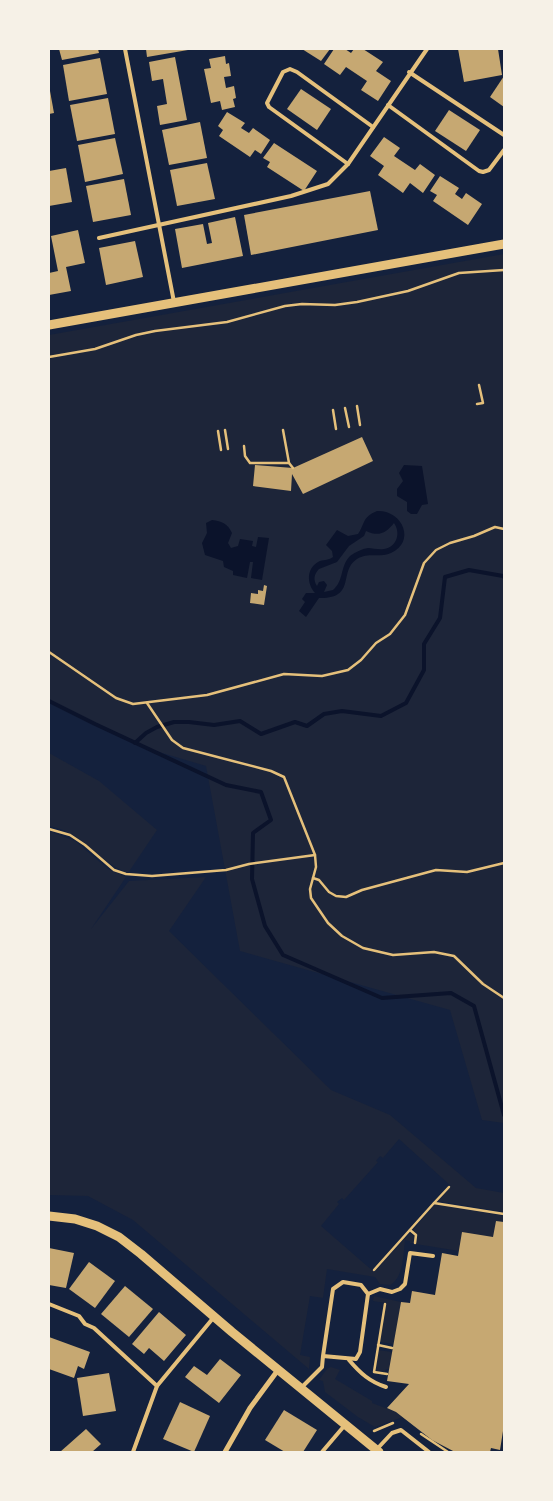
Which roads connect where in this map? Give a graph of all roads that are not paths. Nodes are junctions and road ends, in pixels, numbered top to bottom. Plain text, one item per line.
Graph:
1 (125, 49) edge
2 (426, 49) edge
3 (409, 72) junction
4 (388, 105) junction
5 (373, 127) junction
6 (504, 135) edge
7 (504, 150) edge
8 (348, 164) junction
9 (159, 225) junction
10 (99, 238) dead end
11 (504, 244) edge
12 (174, 303) junction
13 (49, 325) edge
14 (49, 1216) edge
15 (433, 1256) dead end
16 (368, 1294) junction
17 (49, 1304) edge
18 (214, 1317) junction
19 (323, 1356) junction
20 (349, 1360) junction
21 (278, 1370) junction
22 (157, 1386) junction
23 (386, 1387) dead end
24 (300, 1388) junction
25 (345, 1425) junction
26 (377, 1451) edge
27 (133, 1452) edge
28 (225, 1452) edge
29 (322, 1452) edge
30 (429, 1452) edge

1 - 9 lane
2 - 3 lane
3 - 4 lane
3 - 6 lane
4 - 5 lane
4 - 7 lane
5 - 8 lane
5 - 8 lane
8 - 9 lane
9 - 10 lane
9 - 12 lane
11 - 12 street
12 - 13 street
14 - 18 street
15 - 16 lane
16 - 19 lane
16 - 20 lane
17 - 22 lane
18 - 21 street
18 - 22 lane
19 - 20 lane
19 - 24 lane
20 - 23 lane
21 - 24 street
21 - 28 street
22 - 27 lane
24 - 25 street
25 - 26 street
25 - 29 lane
26 - 30 lane

